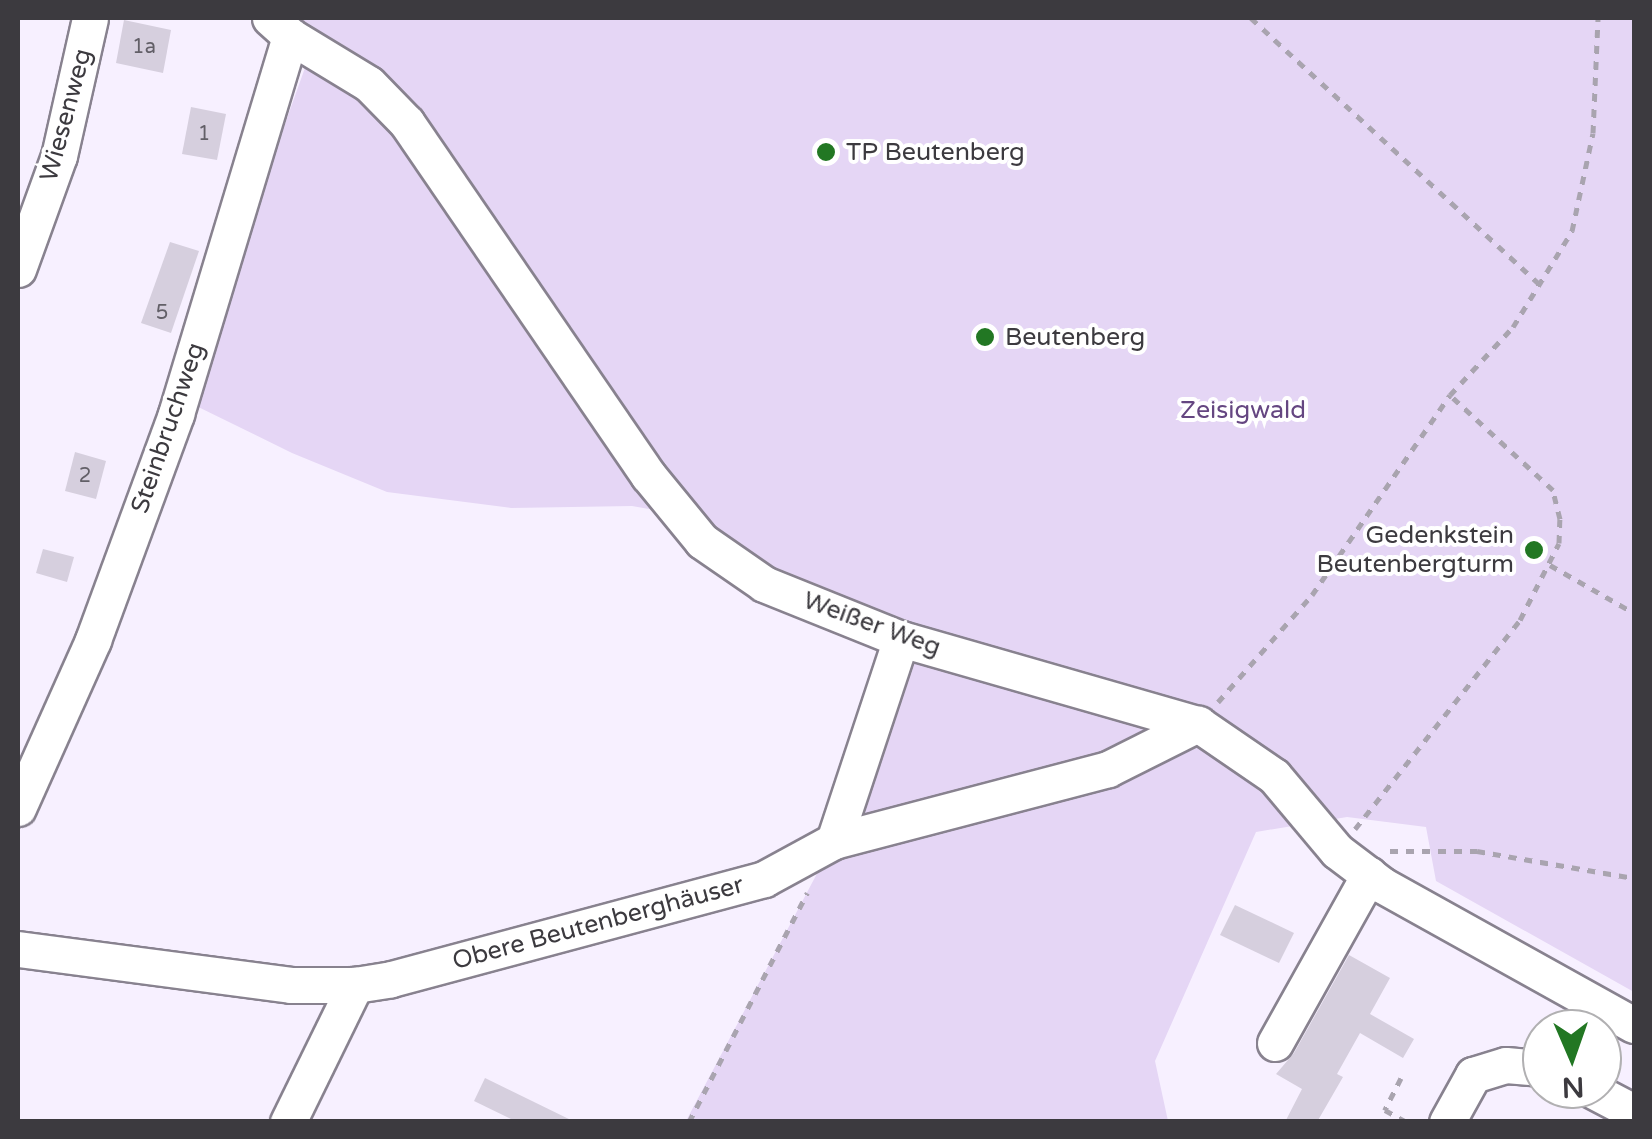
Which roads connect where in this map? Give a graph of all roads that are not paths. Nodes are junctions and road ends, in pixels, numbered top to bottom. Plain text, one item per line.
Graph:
1 (90, 18) edge
2 (280, 27) edge
3 (18, 269) edge
4 (901, 639) junction
5 (1198, 724) junction
6 (18, 808) edge
7 (834, 841) junction
8 (1369, 875) junction
9 (18, 950) edge
10 (355, 985) junction
11 (1634, 1026) edge
12 (1275, 1043) dead end
13 (1522, 1066) edge
14 (288, 1122) edge
15 (1447, 1122) edge

1 - 3 street, Wiesenweg
2 - 4 street, Weißer Weg
2 - 6 street, Steinbruchweg
4 - 5 street, Weißer Weg
4 - 7 street
5 - 7 street, Obere Beutenberghäuser
5 - 8 street, Weißer Weg
7 - 10 street, Obere Beutenberghäuser
8 - 11 street, Weißer Weg
8 - 12 street
9 - 10 street, Obere Beutenberghäuser
10 - 14 street
13 - 15 street

